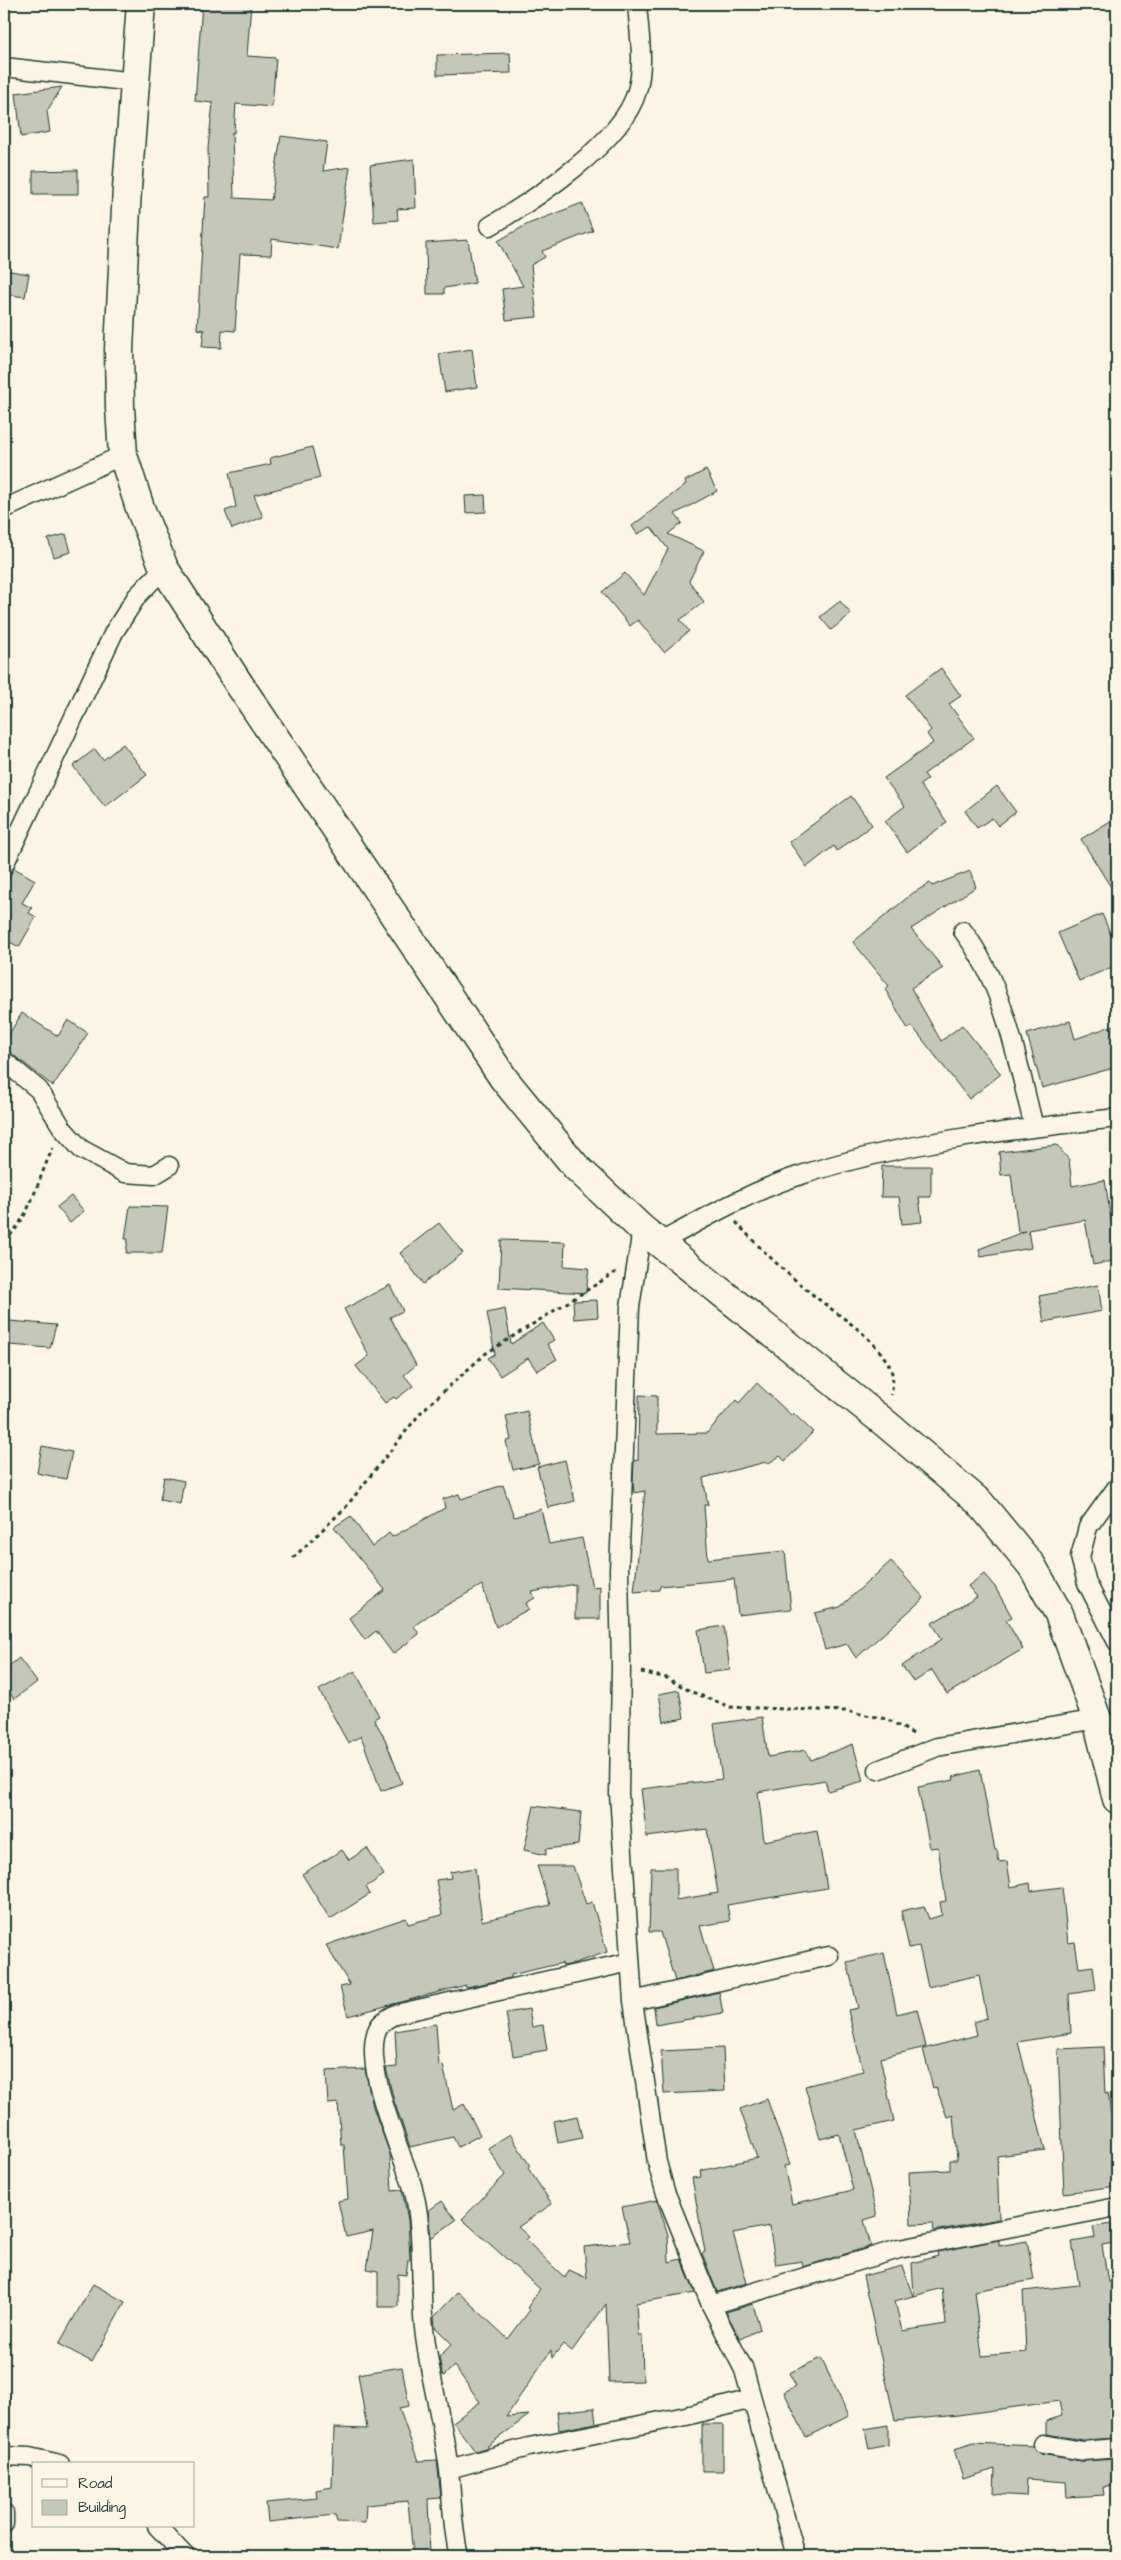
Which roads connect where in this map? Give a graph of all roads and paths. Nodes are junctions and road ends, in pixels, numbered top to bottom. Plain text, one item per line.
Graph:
1 (141, 4) edge
2 (638, 4) edge
3 (4, 67) edge
4 (134, 82) junction
5 (490, 226) dead end
6 (123, 455) junction
7 (4, 509) edge
8 (164, 568) junction
9 (4, 865) edge
10 (963, 930) dead end
11 (4, 1061) edge
12 (1117, 1118) edge
13 (1034, 1127) junction
14 (63, 1129) junction
15 (169, 1166) dead end
16 (724, 1208) junction
17 (4, 1241) edge
18 (646, 1243) junction
19 (885, 1423) junction
20 (1117, 1487) edge
21 (294, 1558) dead end
22 (1117, 1642) edge
23 (621, 1667) junction
24 (1105, 1726) edge
25 (937, 1747) junction
26 (878, 1770) dead end
27 (1117, 1799) edge
28 (829, 1956) dead end
29 (630, 1962) junction
30 (633, 2001) junction
31 (1117, 2207) edge
32 (711, 2306) junction
33 (752, 2399) junction
34 (1043, 2444) dead end
35 (1117, 2448) edge
36 (4, 2456) edge
37 (51, 2462) edge
38 (449, 2469) junction
39 (4, 2513) edge
40 (4, 2524) edge
41 (159, 2528) edge
42 (185, 2556) edge
43 (459, 2556) edge
44 (796, 2556) edge

1 - 4 main road
2 - 5 street
3 - 4 street
4 - 6 main road
6 - 7 street
6 - 8 main road
8 - 9 street
8 - 18 main road
10 - 13 street
11 - 14 street
12 - 13 street
13 - 16 street
14 - 15 street
14 - 17 path
16 - 18 street
16 - 19 path
18 - 19 main road
18 - 21 path
18 - 23 street
19 - 24 main road
20 - 22 street
23 - 25 path
23 - 29 street
24 - 25 street
24 - 27 main road
25 - 26 street
28 - 30 street
29 - 30 street
29 - 38 street
30 - 32 street
31 - 32 street
32 - 33 street
33 - 38 street
33 - 44 street
34 - 35 street
36 - 37 street
38 - 43 street
39 - 40 street
41 - 42 street

